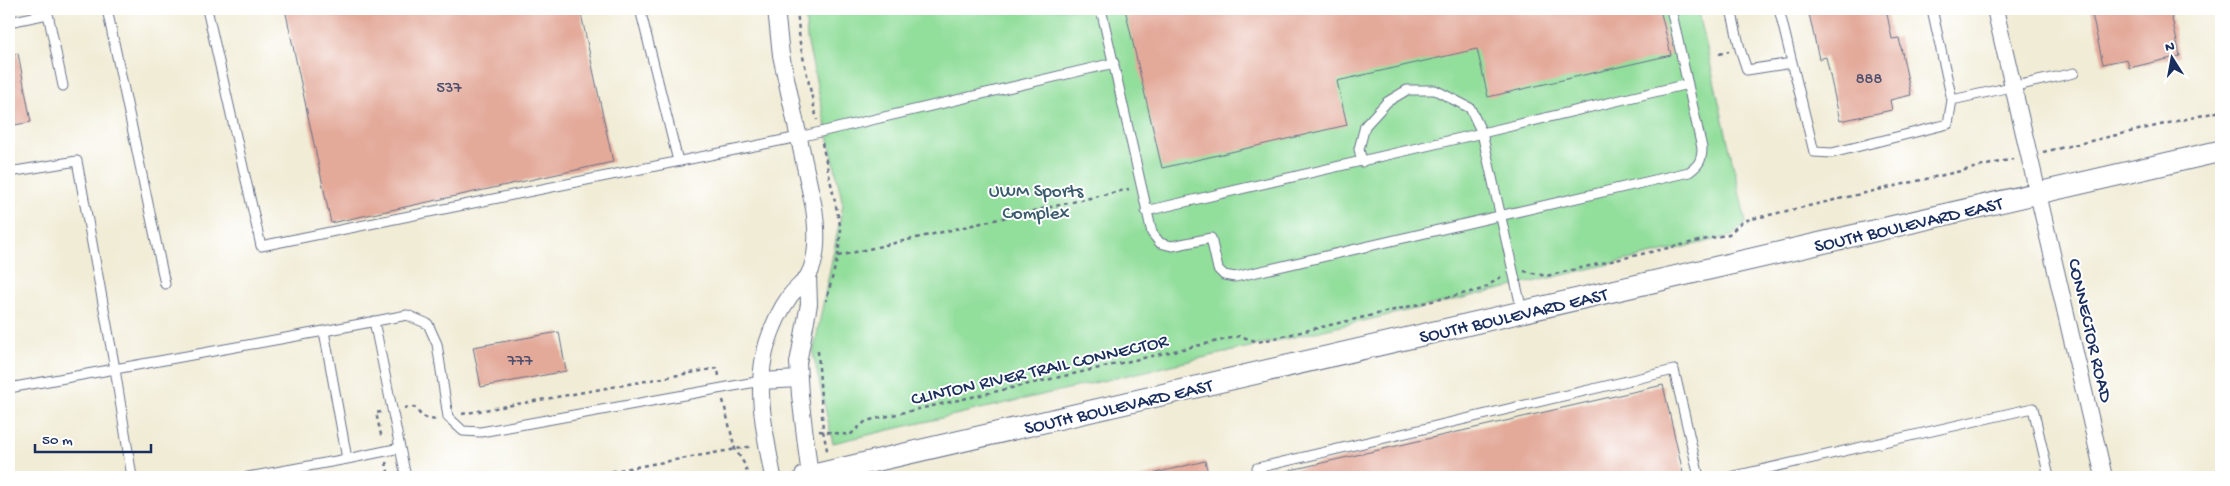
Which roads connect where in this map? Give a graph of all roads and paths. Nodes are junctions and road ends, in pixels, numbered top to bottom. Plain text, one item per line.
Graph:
1 (107, 9) edge
2 (207, 9) edge
3 (640, 9) edge
4 (776, 9) edge
5 (797, 9) edge
6 (1101, 9) edge
7 (1671, 9) edge
8 (1731, 9) edge
9 (1779, 9) edge
10 (1932, 9) edge
11 (1995, 9) edge
12 (47, 12) edge
13 (9, 22) edge
14 (1114, 63) junction
15 (1792, 63) junction
16 (2074, 73) dead end
17 (1688, 84) junction
18 (2014, 85) junction
19 (63, 86) dead end
20 (1952, 100) junction
21 (2221, 111) edge
22 (817, 121) dead end
23 (1482, 133) junction
24 (799, 137) junction
25 (822, 140) dead end
26 (2221, 151) edge
27 (2040, 153) dead end
28 (2013, 159) dead end
29 (678, 161) junction
30 (1362, 162) junction
31 (9, 172) edge
32 (1133, 188) dead end
33 (2040, 193) junction
34 (1146, 210) junction
35 (1502, 216) junction
36 (838, 256) junction
37 (1523, 271) dead end
38 (1502, 275) dead end
39 (808, 276) junction
40 (165, 284) dead end
41 (824, 309) dead end
42 (1522, 311) junction
43 (374, 321) junction
44 (324, 331) junction
45 (818, 343) dead end
46 (114, 369) junction
47 (720, 379) dead end
48 (798, 379) junction
49 (761, 381) junction
50 (9, 388) edge
51 (723, 399) dead end
52 (401, 408) dead end
53 (382, 412) dead end
54 (458, 415) dead end
55 (438, 419) dead end
56 (823, 431) junction
57 (805, 434) junction
58 (381, 437) dead end
59 (767, 443) junction
60 (826, 445) dead end
61 (400, 448) junction
62 (735, 449) junction
63 (347, 459) junction
64 (386, 463) dead end
65 (132, 477) edge
66 (248, 477) edge
67 (389, 477) edge
68 (406, 477) edge
69 (580, 477) edge
70 (748, 477) edge
71 (773, 477) edge
72 (809, 477) edge
73 (1258, 477) edge
74 (1698, 477) edge
75 (1730, 477) edge
76 (2049, 477) edge
77 (2104, 477) edge

1 - 40 lane
2 - 29 lane
3 - 29 lane
4 - 24 street
5 - 22 path
6 - 14 lane
7 - 17 lane
8 - 15 lane
9 - 15 lane
10 - 20 lane
11 - 18 street, CONNECTOR ROAD
12 - 13 lane
12 - 19 lane
14 - 24 lane
14 - 34 lane
15 - 20 lane
16 - 18 lane
17 - 23 lane
17 - 35 lane
18 - 20 lane
18 - 33 street, CONNECTOR ROAD
21 - 27 path
23 - 30 lane
23 - 30 lane
23 - 35 lane
24 - 29 lane
24 - 39 street
25 - 36 path
26 - 33 street, SOUTH BOULEVARD EAST
28 - 37 path
30 - 34 lane
31 - 46 lane
32 - 36 path
33 - 42 street, SOUTH BOULEVARD EAST
33 - 77 street, CONNECTOR ROAD
34 - 35 lane
35 - 42 lane
36 - 41 path
38 - 56 path, CLINTON RIVER TRAIL CONNECTOR
39 - 48 street
39 - 49 street
42 - 72 street, SOUTH BOULEVARD EAST
43 - 44 lane
43 - 49 lane
43 - 61 lane
44 - 46 lane
44 - 63 lane
45 - 56 path
46 - 50 lane
46 - 65 lane
47 - 54 path
48 - 49 street
48 - 57 street
49 - 59 street
51 - 62 path
52 - 55 path
53 - 58 path
56 - 57 path, CLINTON RIVER TRAIL CONNECTOR
56 - 60 path
57 - 72 street
59 - 62 path
59 - 71 street
61 - 63 lane
61 - 68 lane
62 - 69 path
62 - 70 path
63 - 66 lane
64 - 67 path
73 - 74 lane
75 - 76 lane

